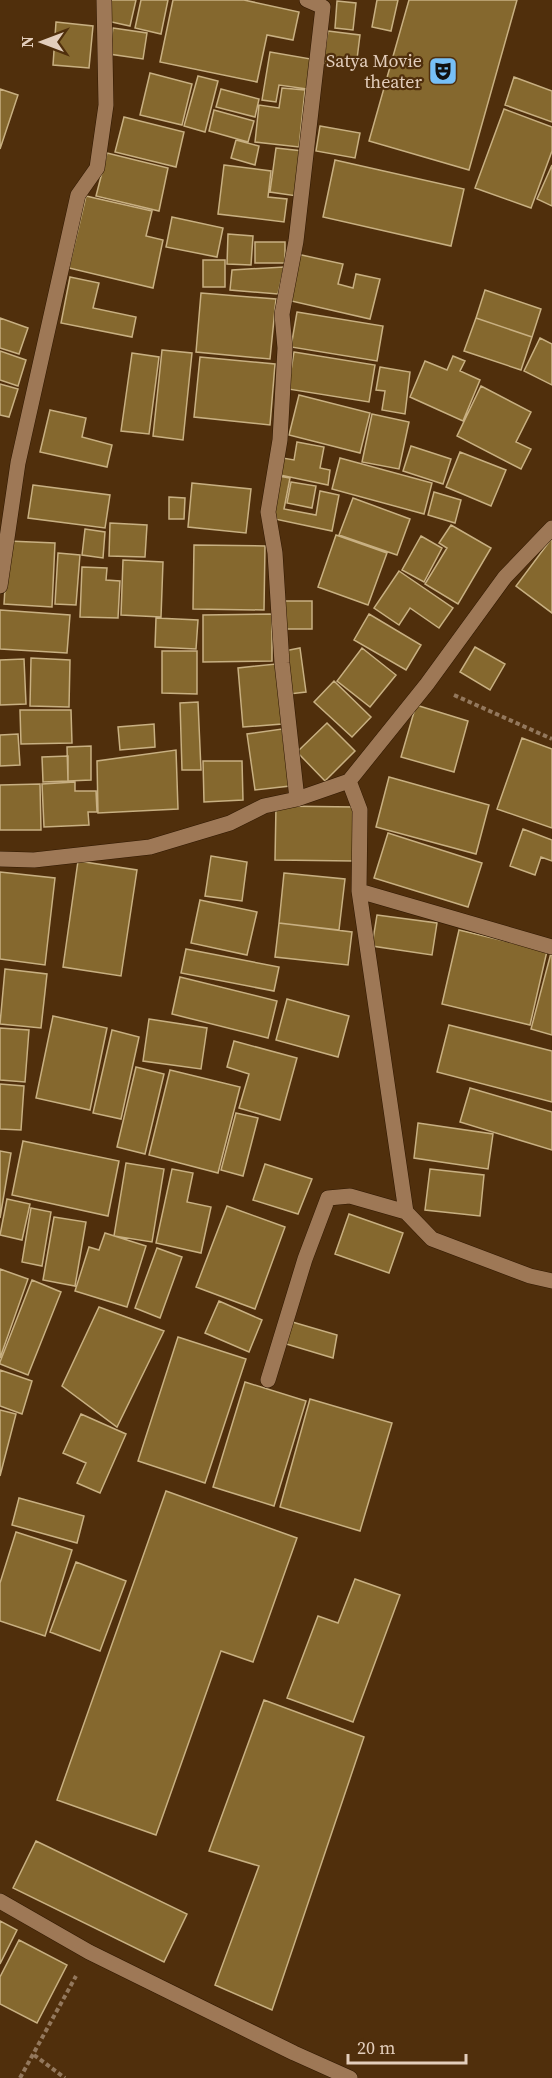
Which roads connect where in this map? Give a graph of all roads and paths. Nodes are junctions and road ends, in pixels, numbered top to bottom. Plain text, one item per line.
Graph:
1 (104, 0) edge
2 (307, 0) edge
3 (552, 528) edge
4 (0, 586) edge
5 (427, 684) junction
6 (552, 739) edge
7 (349, 782) junction
8 (297, 799) junction
9 (0, 859) edge
10 (359, 891) junction
11 (552, 947) edge
12 (406, 1212) junction
13 (552, 1281) edge
14 (268, 1380) dead end
15 (0, 1900) edge
16 (89, 1952) junction
17 (34, 2055) junction
18 (20, 2078) edge
19 (65, 2078) edge
20 (350, 2078) edge

1 - 4 street
2 - 8 street
3 - 5 street
5 - 6 path
5 - 7 street
7 - 8 street
7 - 10 street
8 - 9 street
10 - 11 street
10 - 12 street
12 - 13 street
12 - 14 street
15 - 16 street
16 - 17 path
16 - 20 street
17 - 18 path
17 - 19 path

